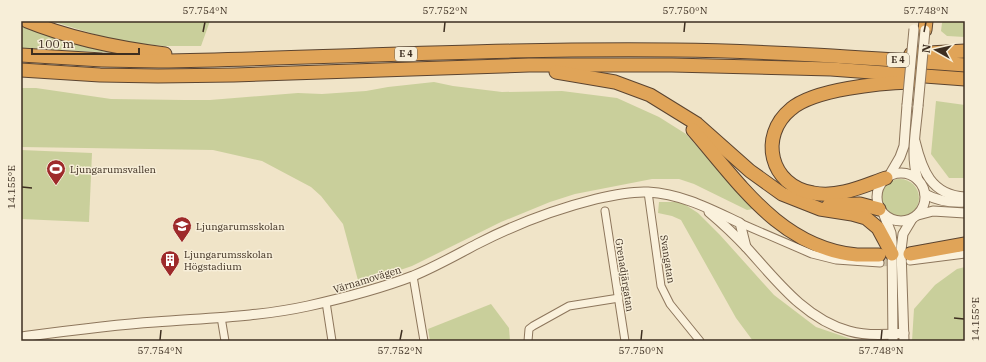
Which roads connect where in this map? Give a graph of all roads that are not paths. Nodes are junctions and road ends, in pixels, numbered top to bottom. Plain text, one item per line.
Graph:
1 (27, 21) edge
2 (921, 24) edge
3 (965, 51) edge
4 (21, 55) edge
5 (830, 55) junction
6 (213, 60) junction
7 (965, 65) edge
8 (501, 66) junction
9 (24, 71) edge
10 (965, 79) edge
11 (965, 82) edge
12 (676, 111) junction
13 (915, 141) junction
14 (888, 177) junction
15 (918, 180) junction
16 (648, 192) junction
17 (925, 194) junction
18 (965, 197) edge
19 (965, 202) edge
20 (702, 205) junction
21 (807, 205) junction
22 (605, 211) dead end
23 (882, 212) junction
24 (965, 213) edge
25 (915, 217) junction
26 (740, 223) junction
27 (965, 244) edge
28 (746, 247) junction
29 (965, 254) edge
30 (883, 257) junction
31 (910, 258) joint
32 (413, 276) junction
33 (619, 298) junction
34 (326, 302) junction
35 (221, 317) junction
36 (893, 337) edge
37 (904, 337) edge
38 (21, 338) edge
39 (225, 341) edge
40 (332, 341) edge
41 (424, 341) edge
42 (528, 341) edge
43 (625, 341) edge
44 (700, 341) edge

1 - 6 highway, E 4
2 - 13 street, bridge
2 - 14 street, bridge
3 - 5 highway
4 - 6 highway
5 - 6 highway, E 4
5 - 7 highway, E 4
8 - 9 highway, E 4
8 - 10 highway, E 4
8 - 12 highway
11 - 14 highway
12 - 21 highway
12 - 30 highway
13 - 15 street
13 - 18 street
14 - 15 street
14 - 23 street
15 - 17 street
16 - 20 street, Värnamovägen
16 - 32 street, Värnamovägen
16 - 44 street, Svangatan
17 - 19 street
17 - 25 street
20 - 26 street, Värnamovägen
20 - 28 street, Värnamovägen
21 - 23 highway
21 - 30 highway
22 - 33 street, Grenadjärgatan
23 - 25 street
23 - 30 street
24 - 25 street
25 - 37 street
26 - 28 street, Värnamovägen
26 - 30 street
27 - 31 highway
28 - 36 street, Värnamovägen
29 - 31 street
30 - 36 street
32 - 34 street, Värnamovägen
32 - 41 street
33 - 42 street
33 - 43 street, Grenadjärgatan
34 - 35 street, Värnamovägen
34 - 40 street
35 - 38 street, Värnamovägen
35 - 39 street
36 - 37 street, Värnamovägen

